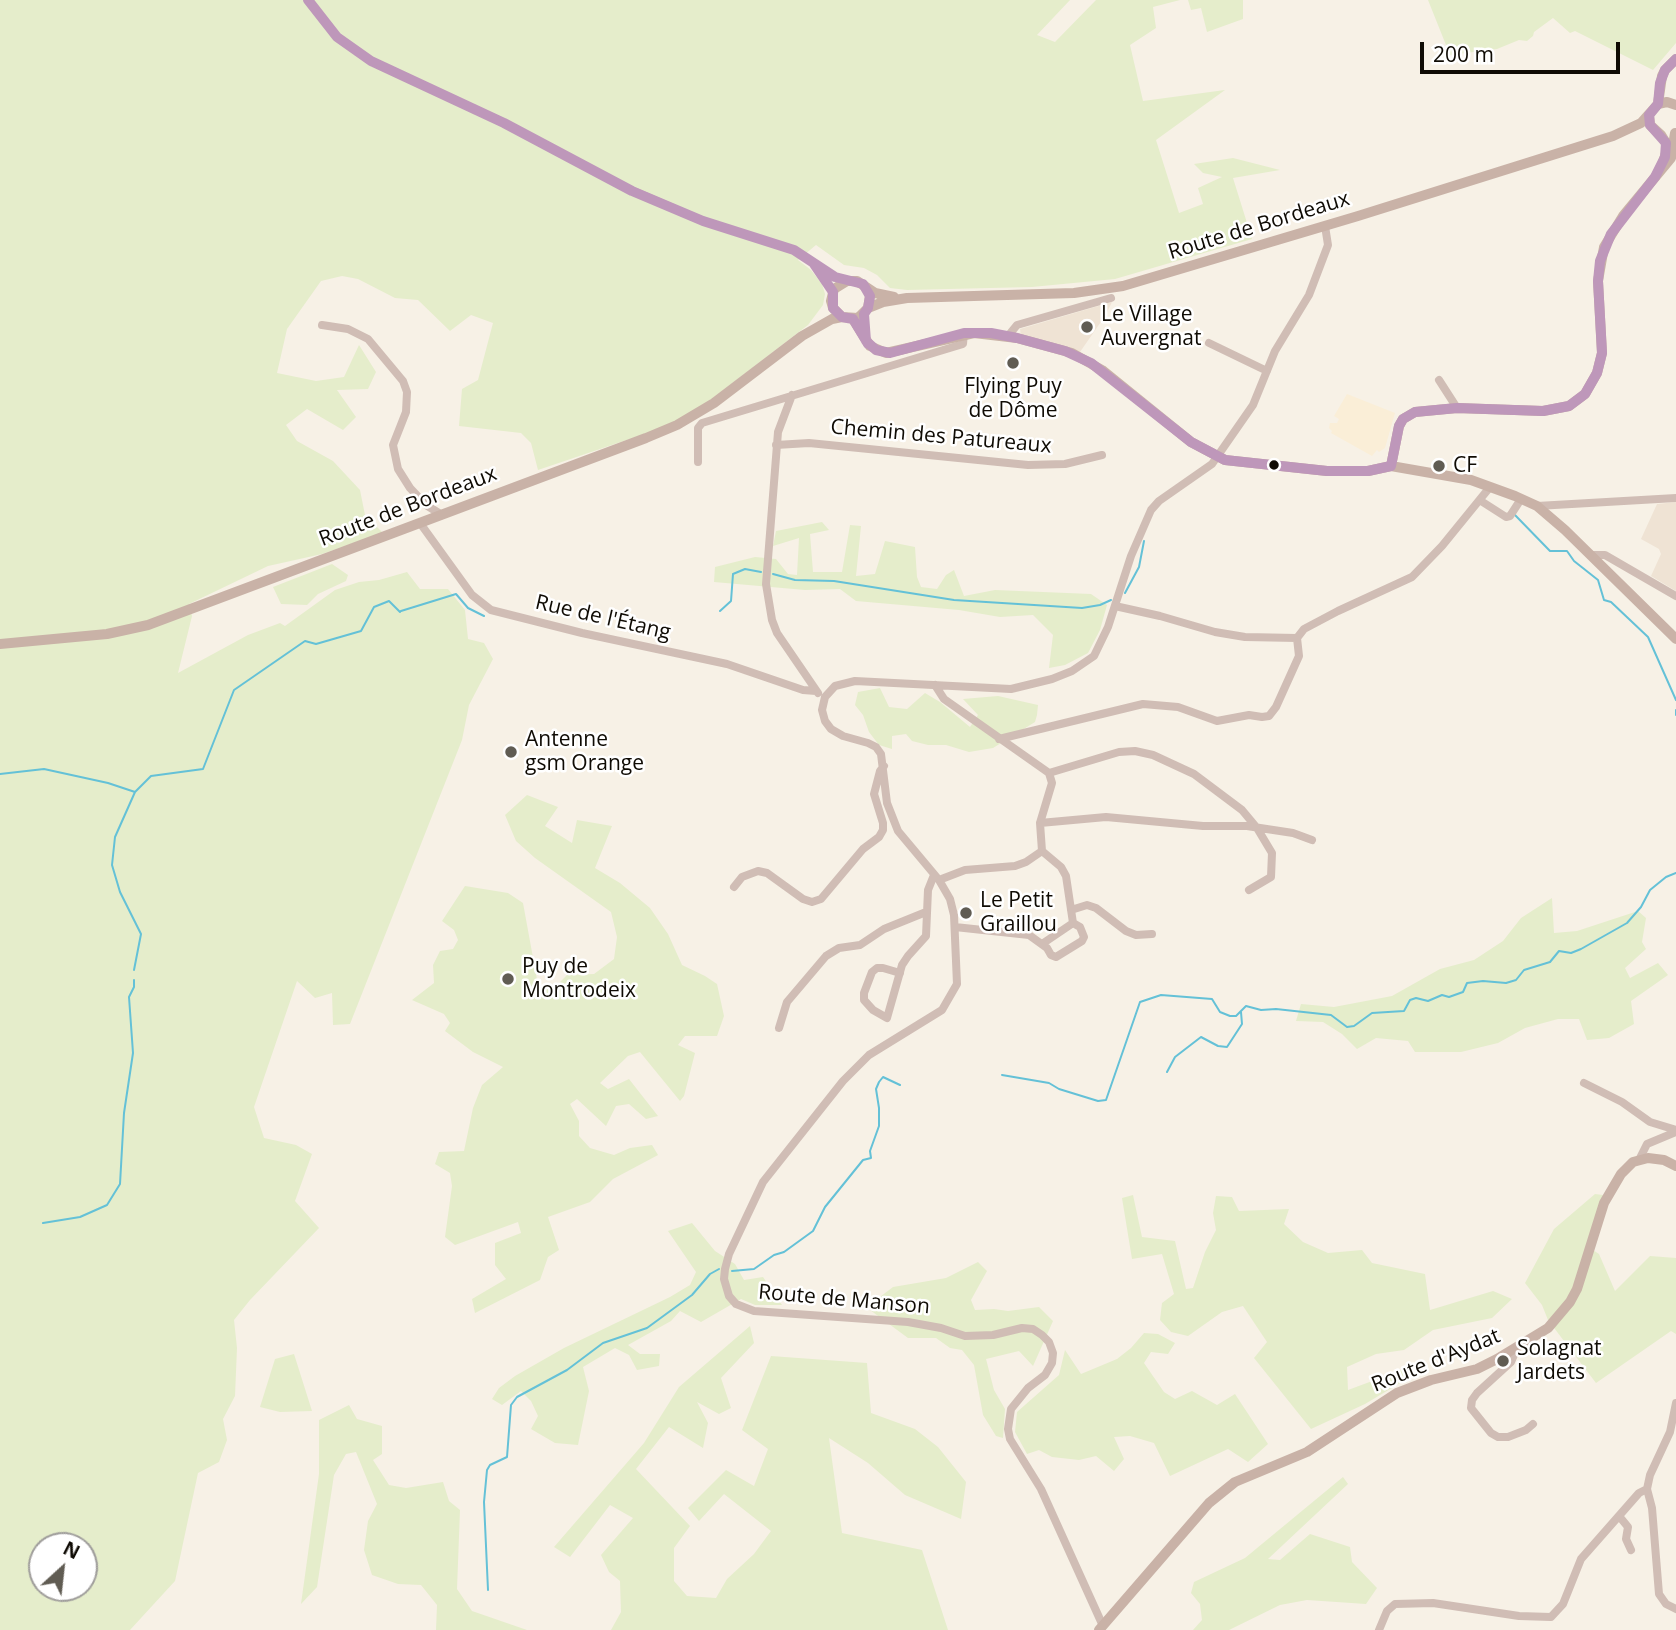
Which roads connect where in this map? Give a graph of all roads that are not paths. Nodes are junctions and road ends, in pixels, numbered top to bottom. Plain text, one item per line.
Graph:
1 (308, 0) edge
2 (1675, 60) edge
3 (1658, 104) junction
4 (1674, 104) edge
5 (1649, 115) junction
6 (1657, 132) junction
7 (1676, 133) edge
8 (1613, 136) junction
9 (1655, 177) junction
10 (1325, 226) junction
11 (809, 259) junction
12 (846, 281) junction
13 (867, 289) junction
14 (832, 296) junction
15 (907, 298) junction
16 (1111, 298) dead end
17 (857, 315) junction
18 (322, 325) dead end
19 (802, 336) junction
20 (1008, 336) junction
21 (1209, 343) dead end
22 (919, 351) junction
23 (1267, 371) junction
24 (1439, 380) dead end
25 (792, 395) junction
26 (1457, 408) junction
27 (776, 445) junction
28 (1102, 455) dead end
29 (1218, 458) junction
30 (698, 461) dead end
31 (1391, 466) junction
32 (1490, 487) junction
33 (1676, 498) edge
34 (1521, 499) junction
35 (1481, 501) junction
36 (1537, 506) junction
37 (442, 515) junction
38 (420, 523) junction
39 (1592, 555) junction
40 (1676, 596) edge
41 (1115, 606) junction
42 (1297, 638) junction
43 (1676, 639) edge
44 (0, 644) edge
45 (935, 685) junction
46 (816, 691) junction
47 (825, 697) junction
48 (999, 739) junction
49 (884, 766) junction
50 (1049, 773) junction
51 (1040, 822) junction
52 (1257, 828) junction
53 (1312, 840) dead end
54 (1042, 850) junction
55 (937, 878) junction
56 (734, 887) dead end
57 (1249, 890) dead end
58 (1071, 911) junction
59 (926, 912) junction
60 (1073, 922) junction
61 (955, 927) junction
62 (1152, 934) dead end
63 (1042, 944) junction
64 (900, 973) junction
65 (779, 1028) dead end
66 (1584, 1083) dead end
67 (1676, 1131) edge
68 (1639, 1160) junction
69 (1676, 1166) edge
70 (1513, 1350) junction
71 (1676, 1403) edge
72 (1533, 1424) dead end
73 (1647, 1489) junction
74 (1619, 1516) junction
75 (1631, 1550) dead end
76 (1676, 1609) edge
77 (1101, 1628) edge
78 (1379, 1630) edge

1 - 11 street
2 - 3 main road
2 - 4 main road
3 - 4 main road
3 - 5 main road, Route de Bordeaux
5 - 6 main road
5 - 8 main road, Route de Bordeaux
6 - 7 main road, Route de Bordeaux
6 - 8 main road, Route de Bordeaux
6 - 9 main road
7 - 9 main road
8 - 10 main road, Route de Bordeaux
9 - 26 main road
10 - 15 main road, Route de Bordeaux
10 - 23 street
11 - 12 street
11 - 14 street
12 - 13 main road
12 - 14 main road
13 - 15 main road, Route de Bordeaux
13 - 17 main road
14 - 17 main road
14 - 19 main road, Route de Bordeaux
15 - 17 main road, Route de Bordeaux
16 - 20 street
17 - 19 main road, Route de Bordeaux
17 - 22 main road
18 - 37 street
19 - 37 main road, Route de Bordeaux
20 - 22 main road
20 - 29 main road
21 - 23 street
22 - 25 street
23 - 29 street
24 - 26 street
25 - 27 street
25 - 30 street
26 - 31 main road
27 - 28 street, Chemin des Patureaux
27 - 46 street
29 - 31 main road
29 - 41 street
31 - 32 main road
32 - 34 main road
32 - 35 street
33 - 36 street
34 - 35 street
34 - 36 main road
35 - 42 street
36 - 39 main road
37 - 38 main road, Route de Bordeaux
38 - 44 main road, Route de Bordeaux
38 - 46 street, Rue de l'Étang
39 - 40 street
39 - 43 main road
41 - 42 street
41 - 45 street
42 - 48 street
45 - 47 street
45 - 48 street
46 - 47 street
47 - 49 street
48 - 50 street
49 - 55 street
49 - 56 street
50 - 51 street
50 - 52 street
51 - 52 street
51 - 54 street
52 - 53 street
52 - 57 street
54 - 55 street
54 - 58 street
55 - 59 street
55 - 61 street
58 - 60 street
58 - 62 street
59 - 64 street
59 - 65 street
60 - 63 street
60 - 63 street
61 - 63 street
61 - 77 street, Route de Manson
64 - 64 street
66 - 67 street
67 - 68 street
68 - 69 main road
68 - 70 main road, Route d'Aydat
70 - 72 street
70 - 77 main road, Route d'Aydat
71 - 73 street
73 - 74 street
73 - 76 street
74 - 75 street
74 - 78 street

